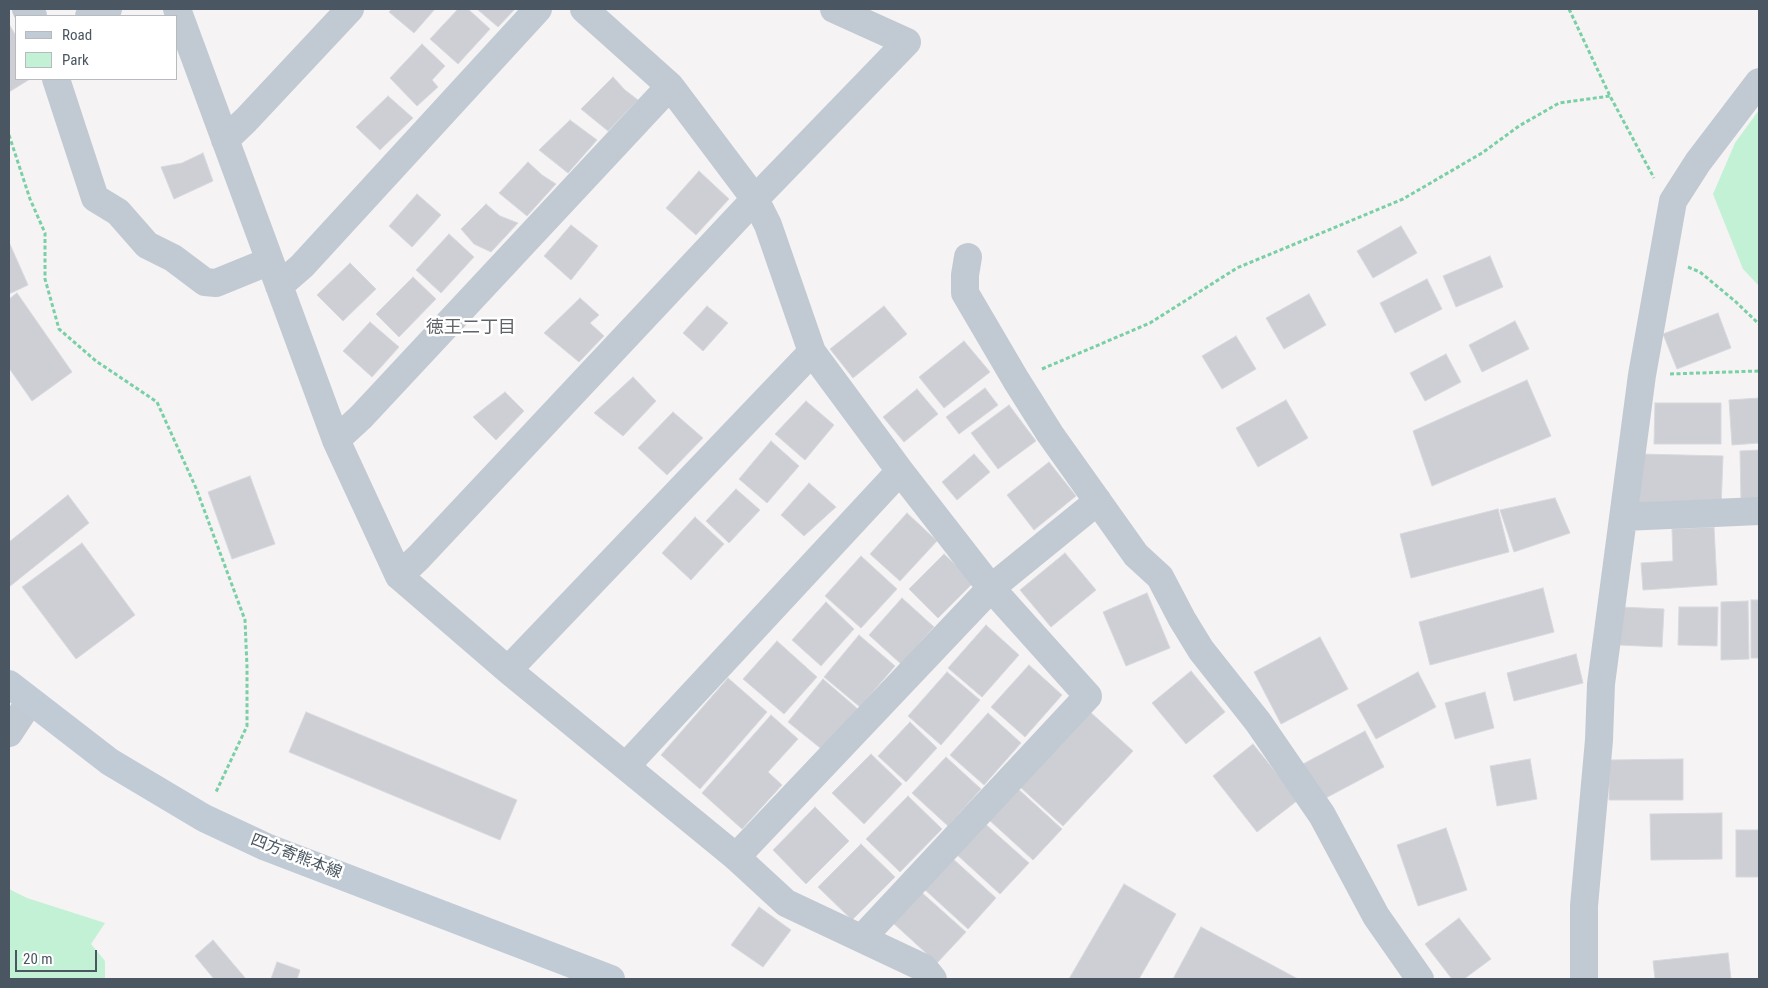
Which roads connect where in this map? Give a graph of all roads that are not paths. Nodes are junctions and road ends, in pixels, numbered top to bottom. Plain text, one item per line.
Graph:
1 (108, 9) edge
2 (177, 9) edge
3 (350, 9) edge
4 (538, 9) edge
5 (584, 9) edge
6 (834, 9) edge
7 (92, 15) edge
8 (56, 80) edge
9 (1759, 82) edge
10 (670, 86) junction
11 (225, 140) junction
12 (755, 199) junction
13 (968, 257) dead end
14 (274, 274) junction
15 (812, 352) junction
16 (336, 440) junction
17 (900, 471) junction
18 (1098, 501) junction
19 (1759, 511) edge
20 (1624, 517) junction
21 (399, 576) junction
22 (991, 588) junction
23 (508, 670) junction
24 (9, 684) edge
25 (30, 701) junction
26 (9, 733) edge
27 (626, 766) junction
28 (736, 857) junction
29 (862, 938) junction
30 (611, 979) edge
31 (932, 979) edge
32 (1420, 979) edge
33 (1584, 979) edge

1 - 7 street
2 - 11 street
3 - 11 street
4 - 14 street
5 - 10 street
6 - 12 street
8 - 14 street
9 - 20 street
10 - 12 street
10 - 16 street
11 - 14 street
12 - 15 street
12 - 21 street
13 - 18 street
14 - 16 street
15 - 17 street
15 - 23 street
16 - 21 street
17 - 22 street
17 - 27 street
18 - 22 street
18 - 32 street
19 - 20 street
20 - 33 street
21 - 23 street
22 - 28 street
22 - 29 street
23 - 27 street
24 - 25 main road, 四方寄熊本線
25 - 26 street
25 - 30 main road, 四方寄熊本線
27 - 28 street
28 - 29 street
29 - 31 street

